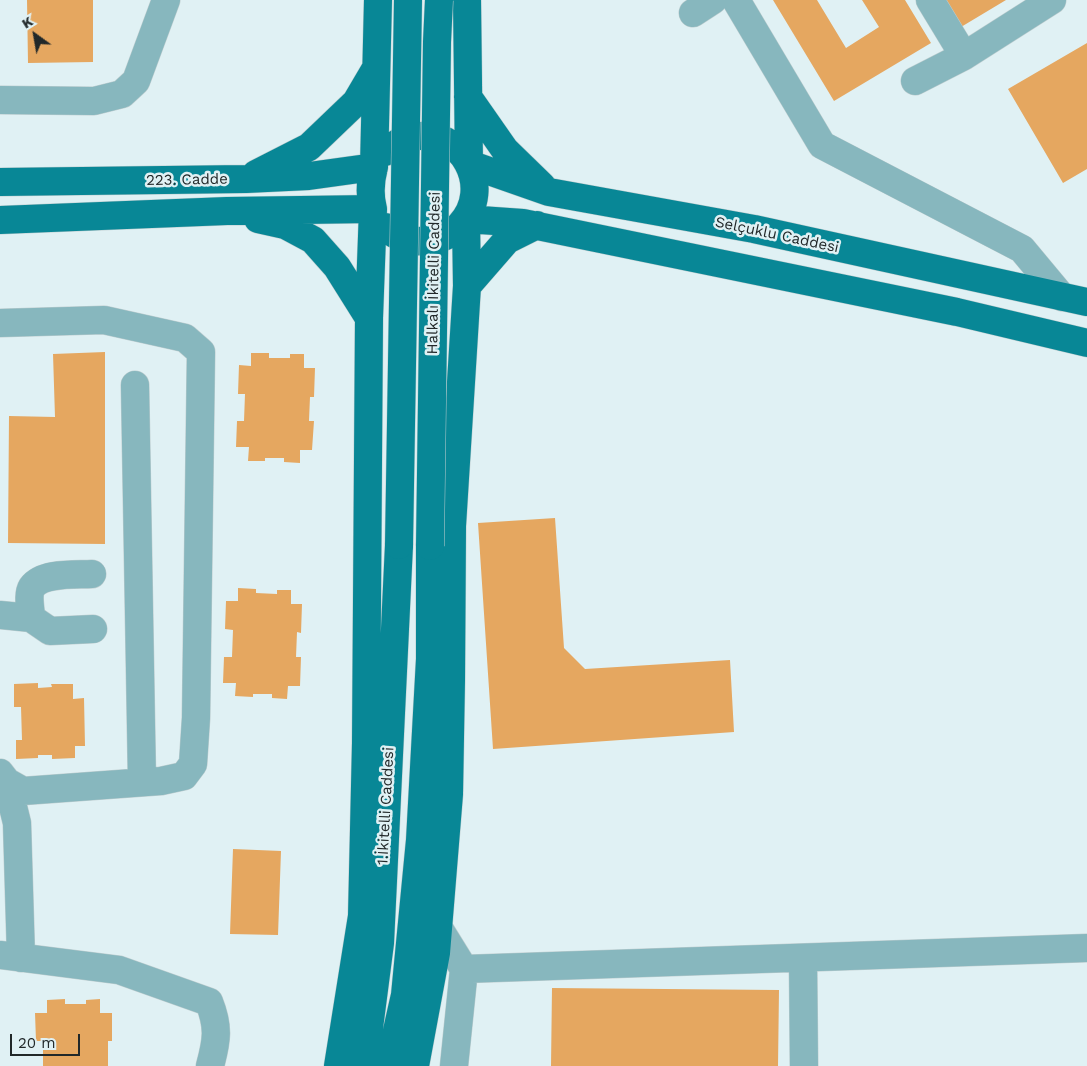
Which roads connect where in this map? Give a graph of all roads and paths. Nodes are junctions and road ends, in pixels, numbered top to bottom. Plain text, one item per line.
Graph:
1 (166, 0) edge
2 (378, 0) edge
3 (408, 0) edge
4 (439, 0) edge
5 (467, 0) edge
6 (736, 0) edge
7 (930, 0) edge
8 (1052, 0) edge
9 (964, 56) junction
10 (377, 67) junction
11 (915, 81) dead end
12 (468, 97) junction
13 (0, 100) edge
14 (469, 164) junction
15 (374, 167) junction
16 (246, 179) junction
17 (0, 182) edge
18 (549, 192) junction
19 (373, 209) junction
20 (227, 211) junction
21 (466, 219) junction
22 (0, 220) edge
23 (537, 226) junction
24 (467, 286) junction
25 (1075, 300) edge
26 (369, 318) junction
27 (0, 323) edge
28 (1087, 343) edge
29 (135, 385) dead end
30 (92, 574) dead end
31 (0, 615) edge
32 (32, 618) junction
33 (93, 629) dead end
34 (366, 743) junction
35 (3, 778) edge
36 (142, 782) junction
37 (384, 849) junction
38 (438, 927) junction
39 (1087, 948) edge
40 (10, 956) edge
41 (803, 958) junction
42 (464, 969) junction
43 (347, 1012) junction
44 (210, 1066) edge
45 (338, 1066) edge
46 (356, 1066) edge
47 (361, 1066) edge
48 (389, 1066) edge
49 (415, 1066) edge
50 (454, 1066) edge
51 (804, 1066) edge

1 - 13 street
2 - 10 main road
3 - 37 main road, 1.İkitelli Caddesi, bridge
4 - 48 main road, Halkalı İkitelli Caddesi, bridge
5 - 12 main road
6 - 25 street
7 - 9 street
8 - 9 street
9 - 11 street
10 - 15 main road
10 - 16 main road
12 - 14 main road
12 - 18 main road
14 - 15 main road
14 - 18 main road, Selçuklu Caddesi
14 - 21 main road
15 - 16 main road, 223. Cadde
15 - 19 main road
16 - 17 main road, 223. Cadde
18 - 25 main road, Selçuklu Caddesi
19 - 20 main road
19 - 21 main road
19 - 26 main road
20 - 22 main road
20 - 26 main road
21 - 23 main road
21 - 24 main road
23 - 24 main road
23 - 28 main road
24 - 38 main road
26 - 34 main road
27 - 36 street
29 - 36 street
30 - 32 street
31 - 32 street
32 - 33 street
34 - 37 main road
34 - 43 main road
35 - 36 street
35 - 40 street
37 - 47 main road, 1.İkitelli Caddesi
38 - 42 street
38 - 49 main road
39 - 41 street
40 - 44 street
41 - 42 street
41 - 51 street
42 - 50 street
43 - 45 main road
43 - 46 main road

